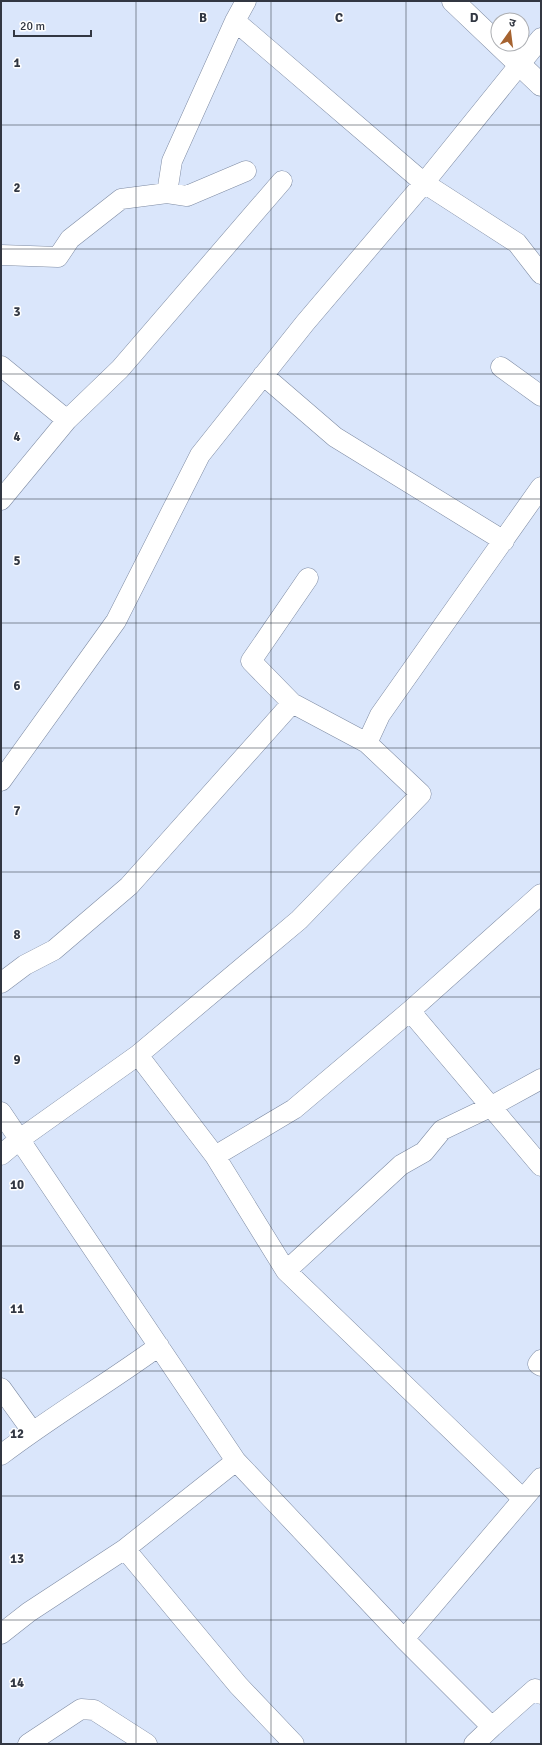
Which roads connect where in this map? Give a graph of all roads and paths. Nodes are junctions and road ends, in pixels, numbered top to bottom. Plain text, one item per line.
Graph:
1 (246, 1) edge
2 (453, 1) edge
3 (235, 21) junction
4 (541, 38) edge
5 (519, 64) junction
6 (541, 85) edge
7 (246, 171) dead end
8 (282, 181) dead end
9 (424, 183) junction
10 (167, 193) junction
11 (1, 255) edge
12 (541, 274) edge
13 (1, 366) edge
14 (501, 367) dead end
15 (263, 376) junction
16 (541, 396) edge
17 (67, 420) junction
18 (541, 487) edge
19 (1, 500) edge
20 (504, 541) junction
21 (308, 578) dead end
22 (292, 703) junction
23 (367, 743) junction
24 (1, 781) edge
25 (541, 894) edge
26 (1, 983) edge
27 (410, 1011) junction
28 (138, 1055) junction
29 (541, 1079) edge
30 (490, 1107) junction
31 (1, 1112) edge
32 (20, 1139) junction
33 (1, 1154) edge
34 (215, 1156) junction
35 (541, 1166) edge
36 (286, 1271) junction
37 (159, 1346) junction
38 (541, 1360) edge
39 (541, 1366) edge
40 (1, 1388) edge
41 (32, 1431) junction
42 (1, 1455) edge
43 (236, 1460) junction
44 (541, 1478) edge
45 (523, 1499) junction
46 (125, 1549) junction
47 (1, 1634) edge
48 (404, 1639) junction
49 (541, 1694) edge
50 (492, 1727) junction
51 (28, 1744) edge
52 (146, 1744) edge
53 (294, 1744) edge
54 (474, 1744) edge

1 - 3 street
2 - 5 street
3 - 9 street
3 - 10 street
4 - 5 street
5 - 6 street
5 - 9 street
7 - 10 street
8 - 17 street
9 - 12 street
9 - 15 street
10 - 11 street
13 - 17 street
14 - 16 street
15 - 20 street
15 - 24 street
17 - 19 street
18 - 20 street
20 - 23 street
21 - 22 street
22 - 23 street
22 - 26 street
23 - 28 street
25 - 27 street
27 - 30 street
27 - 34 street
28 - 32 street
28 - 34 street
29 - 30 street
30 - 35 street
30 - 36 street
31 - 32 street
32 - 33 street
32 - 37 street
34 - 36 street
36 - 45 street
37 - 41 street
37 - 43 street
38 - 39 street
40 - 41 street
41 - 42 street
43 - 46 street
43 - 48 street
44 - 45 street
45 - 48 street
46 - 47 street
46 - 53 street
48 - 50 street
49 - 50 street
50 - 54 street
51 - 52 street

